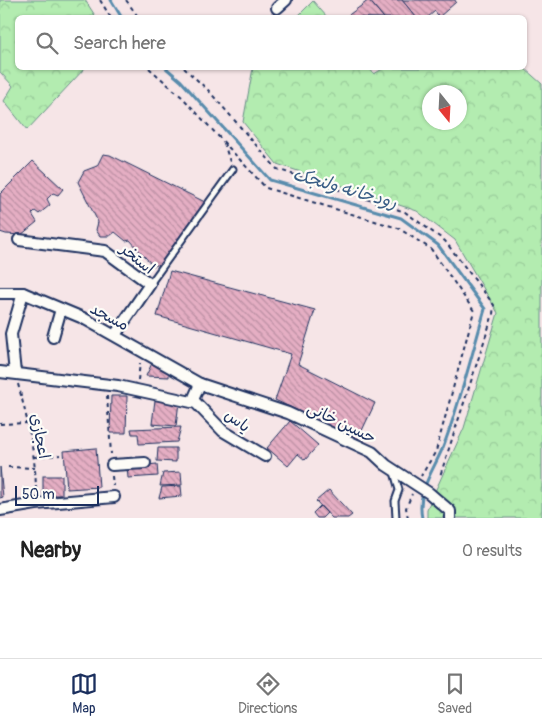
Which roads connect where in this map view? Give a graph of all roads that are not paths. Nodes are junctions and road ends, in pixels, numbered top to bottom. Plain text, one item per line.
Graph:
1 (286, 0) edge
2 (276, 8) dead end
3 (232, 170) road end
4 (20, 240) dead end
5 (150, 284) junction
6 (0, 293) edge
7 (23, 293) junction
8 (61, 309) junction
9 (115, 335) junction
10 (53, 336) dead end
11 (0, 372) edge
12 (15, 373) junction
13 (200, 384) junction
14 (194, 403) junction
15 (265, 456) dead end
16 (145, 463) dead end
17 (112, 465) road end
18 (393, 470) junction
19 (114, 497) road end
20 (0, 510) edge
21 (396, 518) edge
22 (450, 518) edge

1 - 2 street
3 - 5 lane
4 - 5 street, استخر
5 - 9 street, استخر
6 - 7 street, مسجد
7 - 8 street, مسجد
7 - 12 street
8 - 9 street, مسجد
8 - 10 street
9 - 13 street, مسجد
11 - 12 street
12 - 14 street
13 - 14 street
13 - 18 street, حسین خانی
14 - 15 street, یاس
16 - 17 street
18 - 21 lane
18 - 22 street, حسین خانی
19 - 20 street

